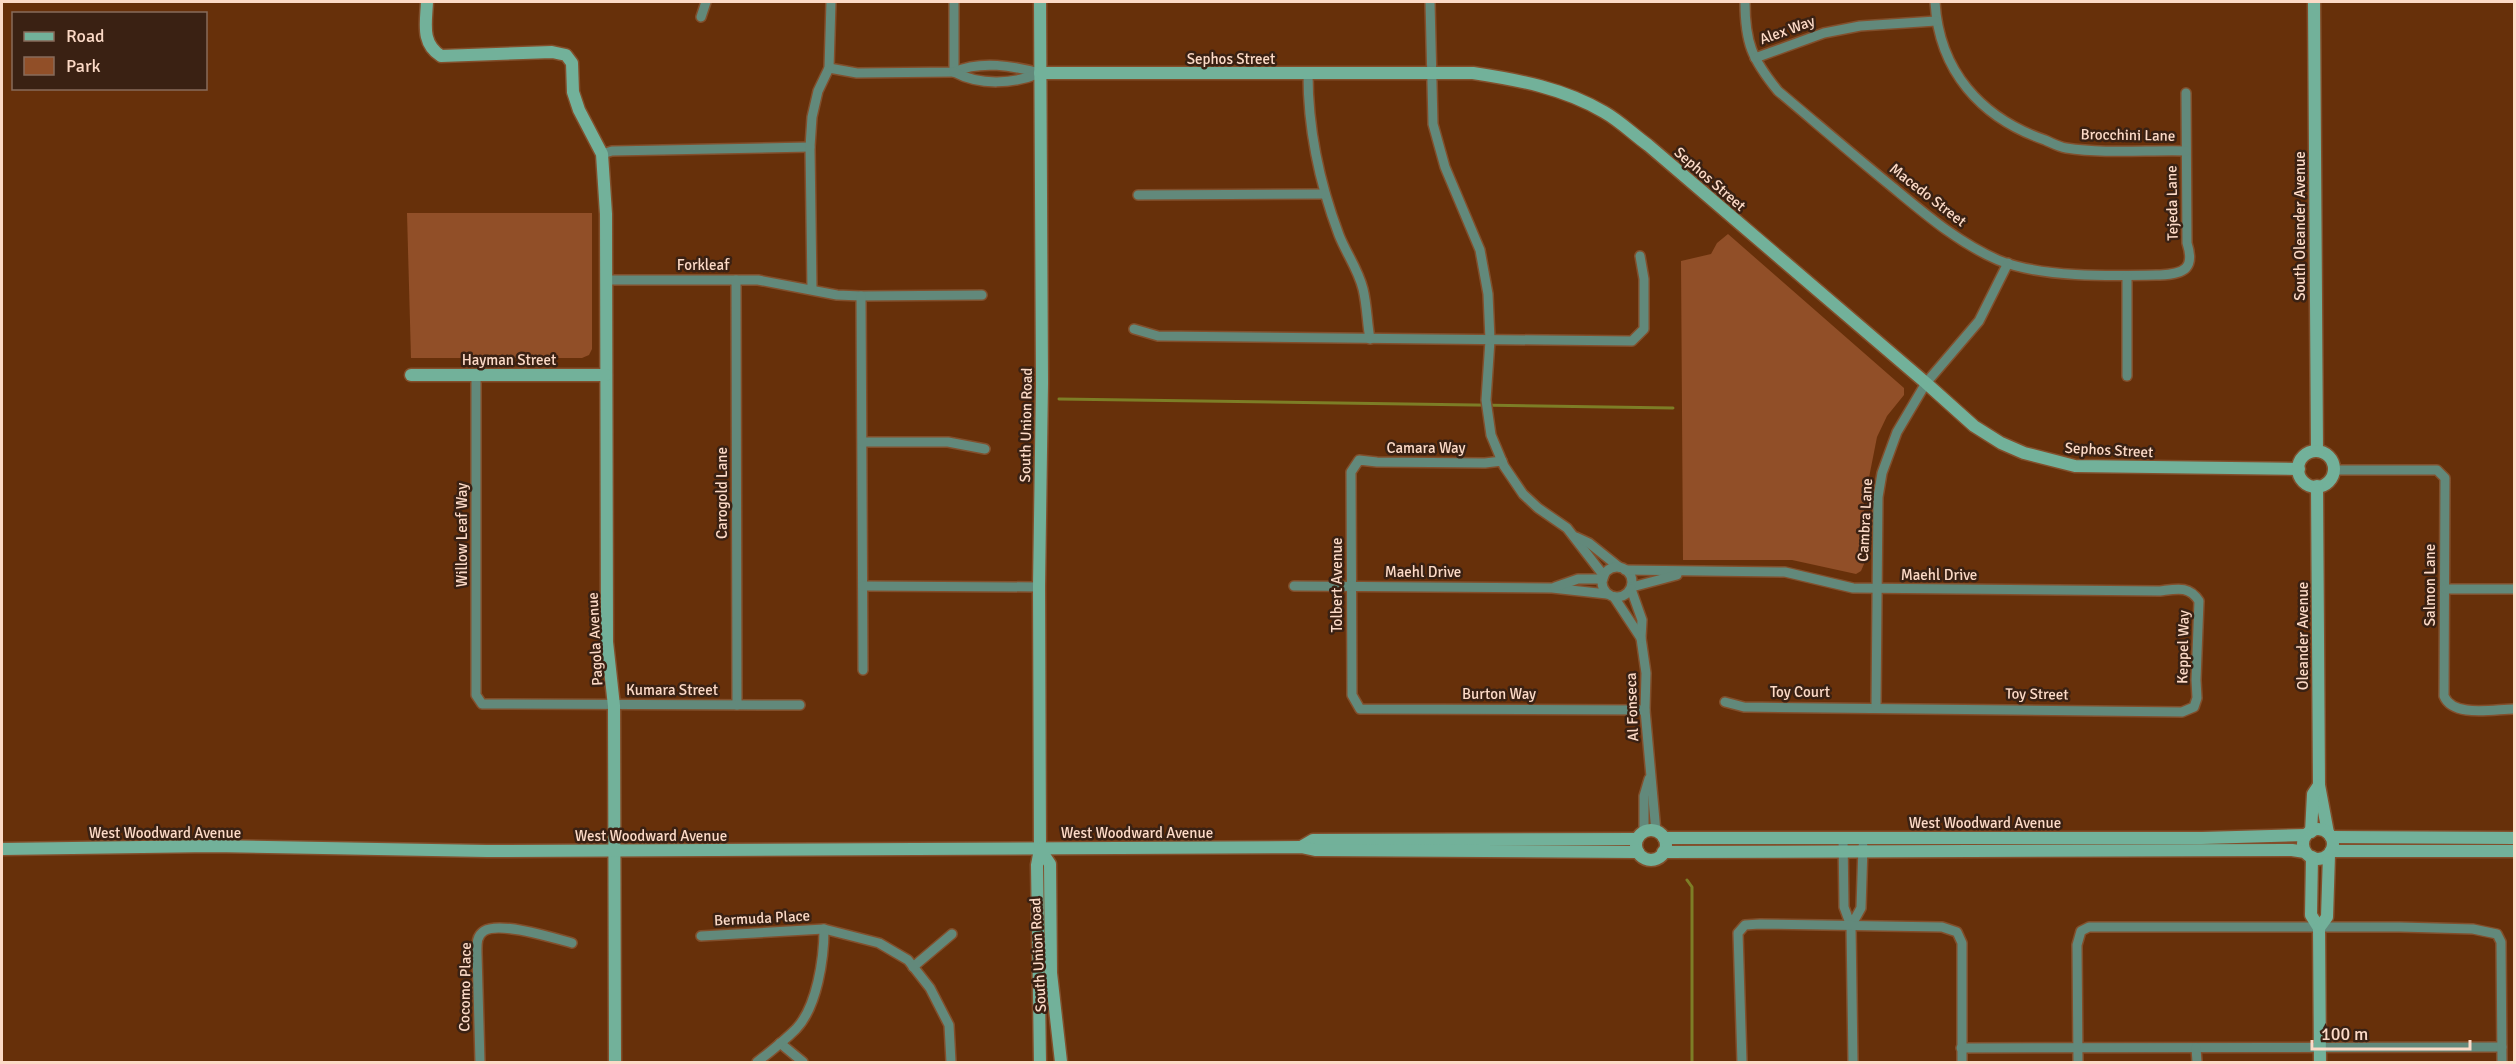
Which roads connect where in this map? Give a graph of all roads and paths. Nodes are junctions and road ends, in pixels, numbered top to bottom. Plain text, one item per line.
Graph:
1 (427, 2) edge
2 (706, 2) edge
3 (831, 2) edge
4 (954, 2) edge
5 (1040, 2) edge
6 (1430, 2) edge
7 (1745, 2) edge
8 (1935, 2) edge
9 (2314, 2) edge
10 (701, 17) dead end
11 (1936, 21) junction
12 (1755, 57) junction
13 (829, 68) junction
14 (954, 72) junction
15 (1040, 73) junction
16 (1308, 74) junction
17 (1432, 74) junction
18 (2186, 93) dead end
19 (810, 147) junction
20 (2186, 151) junction
21 (602, 154) junction
22 (1325, 194) junction
23 (1138, 195) dead end
24 (1640, 256) dead end
25 (2008, 263) junction
26 (2182, 272) joint
27 (2127, 276) junction
28 (606, 280) junction
29 (736, 280) junction
30 (812, 289) junction
31 (982, 295) dead end
32 (861, 297) junction
33 (1134, 330) dead end
34 (1370, 339) junction
35 (1490, 340) junction
36 (411, 375) dead end
37 (476, 375) junction
38 (606, 375) junction
39 (2127, 376) dead end
40 (1926, 383) junction
41 (863, 442) junction
42 (985, 449) dead end
43 (2317, 450) junction
44 (1502, 461) junction
45 (1353, 466) joint
46 (2299, 470) junction
47 (2334, 470) junction
48 (2317, 486) junction
49 (1576, 537) junction
50 (1591, 560) junction
51 (1622, 568) junction
52 (1688, 572) junction
53 (1603, 577) junction
54 (1578, 579) junction
55 (863, 586) junction
56 (1294, 586) dead end
57 (1351, 586) junction
58 (1039, 587) junction
59 (1552, 588) junction
60 (1632, 588) junction
61 (1878, 589) junction
62 (2445, 589) junction
63 (2514, 589) edge
64 (2192, 592) joint
65 (1611, 596) junction
66 (1641, 638) junction
67 (863, 670) dead end
68 (476, 695) joint
69 (1725, 702) dead end
70 (1355, 704) joint
71 (2196, 704) joint
72 (737, 705) junction
73 (800, 705) dead end
74 (614, 706) junction
75 (1876, 707) junction
76 (2514, 709) edge
77 (1645, 710) junction
78 (2319, 785) junction
79 (2308, 834) junction
80 (2330, 835) junction
81 (1843, 838) junction
82 (2514, 838) edge
83 (1648, 839) junction
84 (1863, 845) junction
85 (1890, 845) junction
86 (2, 849) edge
87 (1040, 849) junction
88 (615, 850) junction
89 (2514, 850) edge
90 (1843, 851) junction
91 (1663, 852) junction
92 (2330, 853) junction
93 (2309, 855) junction
94 (1851, 926) junction
95 (2319, 928) junction
96 (824, 929) junction
97 (952, 934) dead end
98 (701, 936) dead end
99 (572, 943) dead end
100 (913, 967) junction
101 (780, 1042) junction
102 (2319, 1047) junction
103 (2502, 1047) junction
104 (1961, 1048) junction
105 (2078, 1048) junction
106 (2196, 1048) junction
107 (480, 1062) edge
108 (615, 1062) edge
109 (757, 1062) edge
110 (803, 1062) edge
111 (951, 1062) edge
112 (1040, 1062) edge
113 (1061, 1062) edge
114 (1742, 1062) edge
115 (1853, 1062) edge
116 (1962, 1062) edge
117 (2078, 1062) edge
118 (2197, 1062) edge
119 (2320, 1062) edge
120 (2502, 1062) edge

1 - 21 street
2 - 10 street
3 - 13 street
4 - 14 street
5 - 15 street, South Union Road
6 - 17 street
7 - 12 street, Macedo Street
8 - 11 street, Brocchini Lane
9 - 43 street, South Oleander Avenue
11 - 12 street, Alex Way
11 - 20 street, Brocchini Lane
12 - 25 street, Macedo Street
13 - 14 street
13 - 19 street
14 - 15 street
14 - 15 street
15 - 16 street, Sephos Street
15 - 58 street, South Union Road
16 - 17 street, Sephos Street
16 - 22 street
17 - 35 street
17 - 40 street, Sephos Street
18 - 20 street, Tejeda Lane
19 - 21 street
19 - 30 street
20 - 26 street, Tejeda Lane
21 - 28 street, Pagola Avenue
22 - 23 street
22 - 34 street
24 - 35 street
25 - 27 street, Macedo Street
25 - 40 street, Cambra Lane
26 - 27 street, Macedo Street
27 - 39 street
28 - 29 street, Forkleaf
28 - 38 street, Pagola Avenue
29 - 30 street, Forkleaf
29 - 72 street, Carogold Lane
30 - 32 street, Forkleaf
31 - 32 street, Forkleaf
32 - 41 street
33 - 34 street
34 - 35 street
35 - 44 street
36 - 37 street, Hayman Street
37 - 38 street, Hayman Street
37 - 68 street, Willow Leaf Way
38 - 74 street, Pagola Avenue
40 - 46 street, Sephos Street
40 - 61 street, Cambra Lane
41 - 42 street
41 - 55 street
43 - 46 street
43 - 47 street
44 - 45 street, Camara Way
44 - 49 street
45 - 57 street, Tolbert Avenue
46 - 48 street
47 - 48 street
47 - 62 street, Salmon Lane
48 - 78 street, Oleander Avenue
49 - 50 street
49 - 51 street
50 - 53 street
50 - 54 street
51 - 52 street, Maehl Drive
51 - 53 street
51 - 60 street
52 - 60 street, Maehl Drive
52 - 61 street, Maehl Drive
53 - 54 street, Maehl Drive
53 - 65 street
54 - 59 street, Maehl Drive
55 - 58 street
55 - 67 street
56 - 57 street, Maehl Drive
57 - 59 street, Maehl Drive
57 - 70 street, Tolbert Avenue
58 - 87 street, South Union Road
59 - 65 street, Maehl Drive
60 - 65 street
60 - 66 street, Al Fonseca
61 - 64 street, Maehl Drive
61 - 75 street, Cambra Lane
62 - 63 street
62 - 76 street, Salmon Lane
64 - 71 street, Keppel Way
65 - 66 street, Al Fonseca
66 - 77 street, Al Fonseca
68 - 74 street, Kumara Street
69 - 75 street, Toy Court
70 - 77 street, Burton Way
71 - 75 street, Toy Street
72 - 73 street, Kumara Street
72 - 74 street, Kumara Street
74 - 88 street, Pagola Avenue
77 - 83 street, Al Fonseca
78 - 79 street, Oleander Avenue
78 - 80 street, Oleander Avenue
79 - 80 street
79 - 85 street, West Woodward Avenue
79 - 93 street
80 - 82 street
80 - 92 street
81 - 83 street, West Woodward Avenue
81 - 84 street, West Woodward Avenue
81 - 90 street
83 - 87 street, West Woodward Avenue
83 - 91 street
83 - 91 street, West Woodward Avenue
84 - 85 street, West Woodward Avenue
84 - 90 street, West Woodward Avenue
84 - 94 street
85 - 93 street, West Woodward Avenue
86 - 88 street, West Woodward Avenue
87 - 88 street, West Woodward Avenue
87 - 112 street, South Union Road
87 - 113 street, South Union Road
88 - 108 street, Pagola Avenue
89 - 92 street
90 - 91 street, West Woodward Avenue
90 - 94 street
92 - 93 street
92 - 95 street
93 - 95 street
94 - 104 street
94 - 114 street
94 - 115 street
95 - 102 street
95 - 103 street
95 - 105 street
96 - 98 street, Bermuda Place
96 - 100 street, Bermuda Place
96 - 101 street
97 - 100 street
99 - 107 street, Cocomo Place
100 - 111 street, Bermuda Place
101 - 109 street
101 - 110 street
102 - 103 street
102 - 106 street
102 - 119 street
103 - 120 street
104 - 105 street
104 - 116 street
105 - 106 street
105 - 117 street
106 - 118 street

